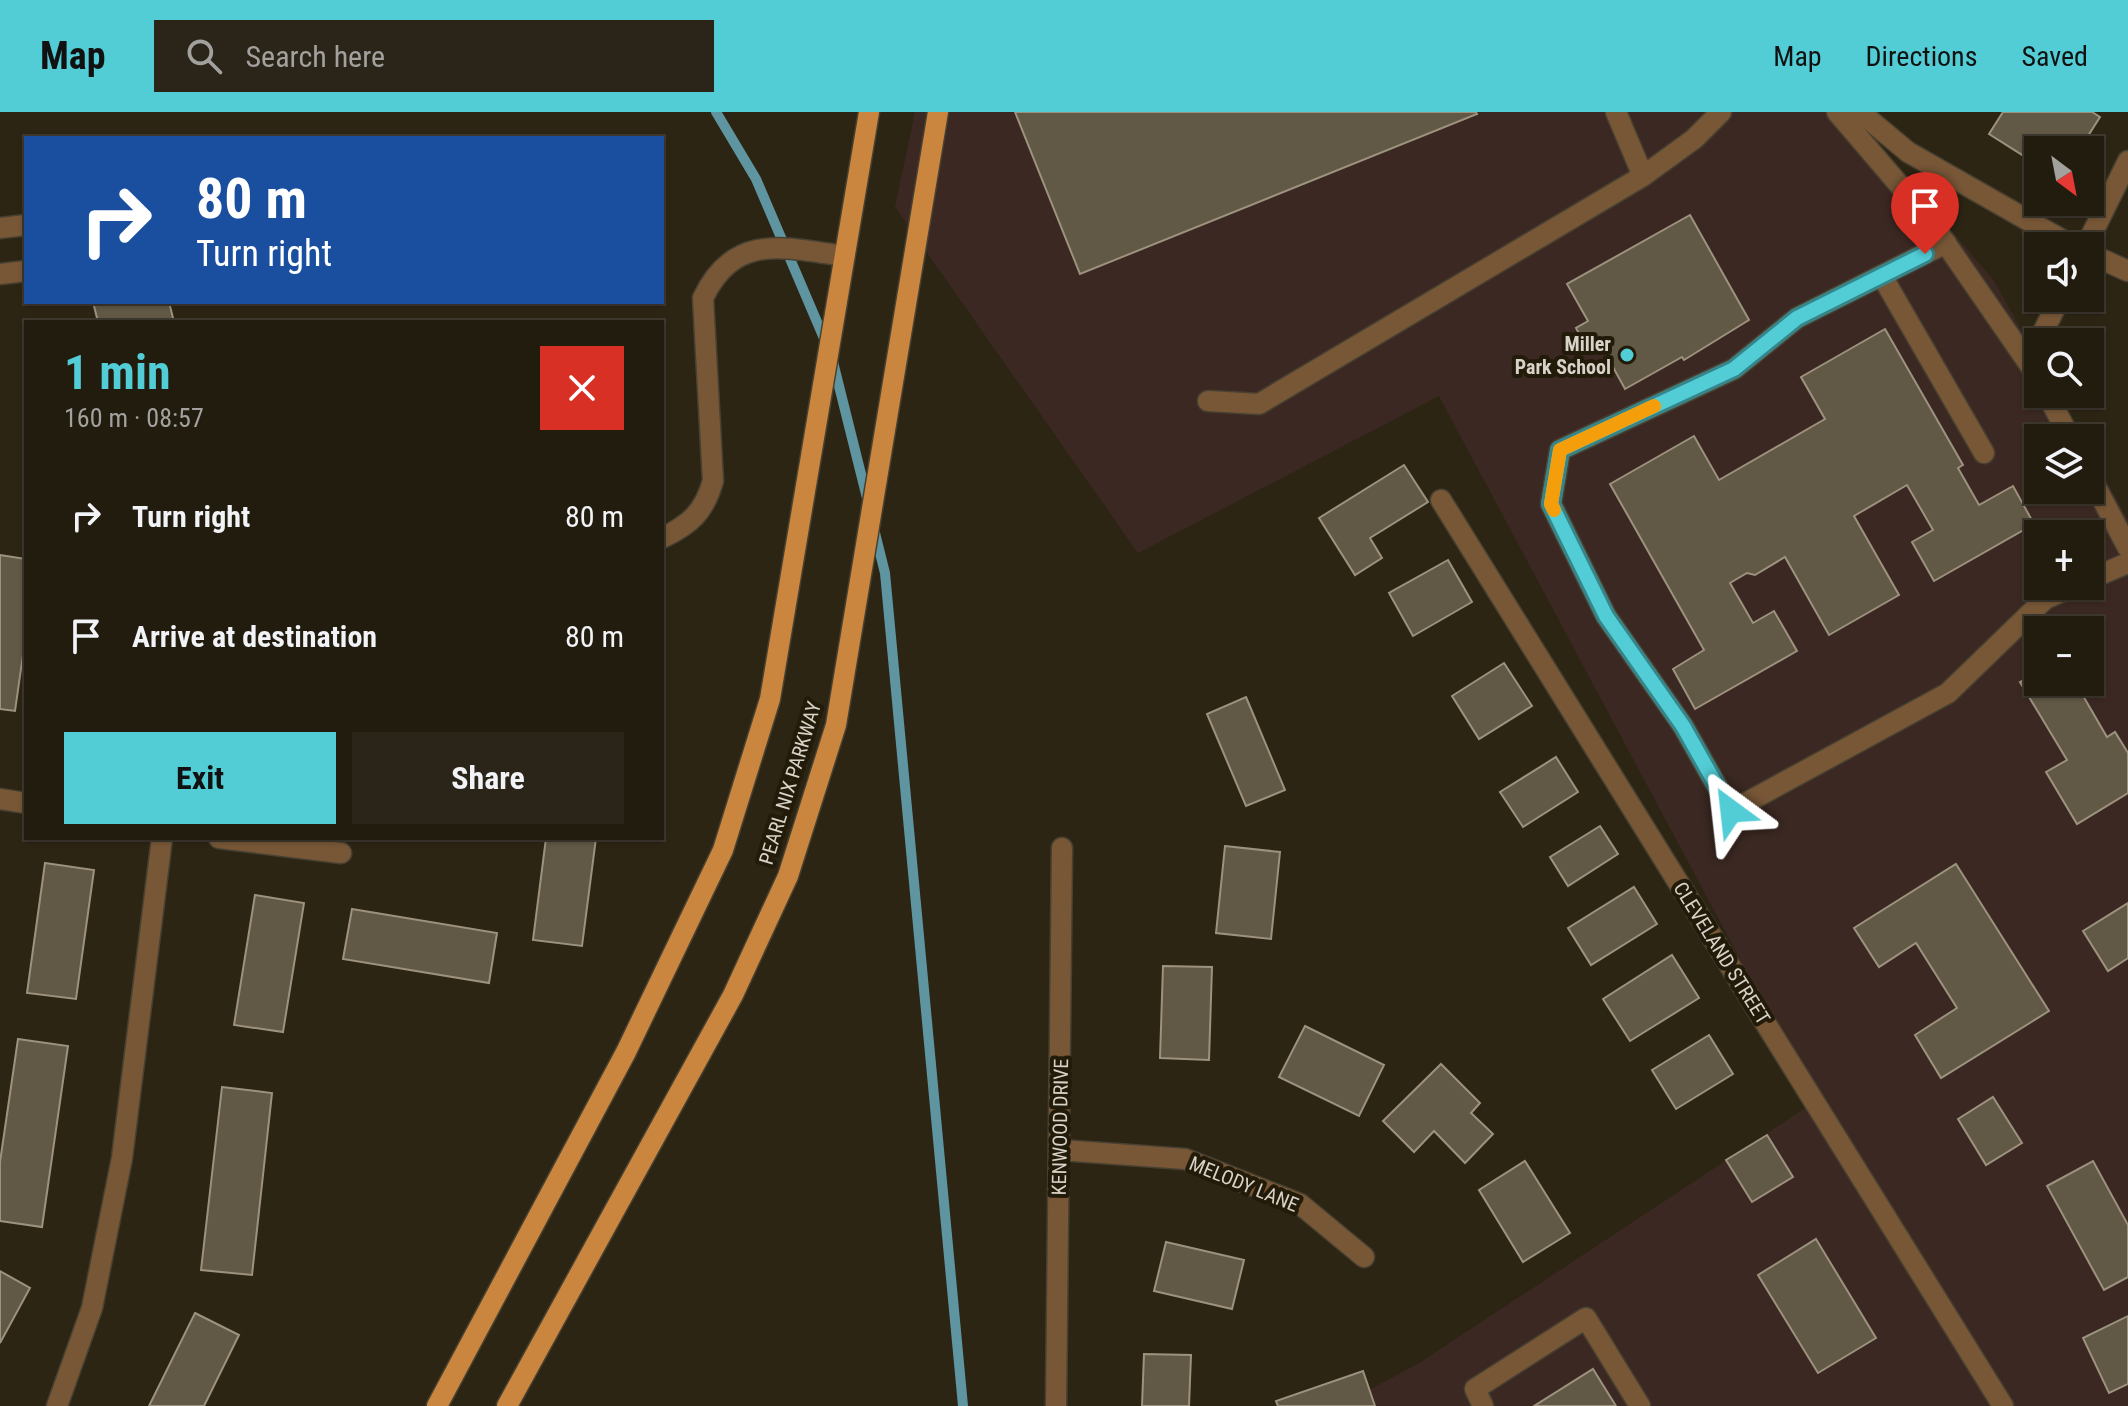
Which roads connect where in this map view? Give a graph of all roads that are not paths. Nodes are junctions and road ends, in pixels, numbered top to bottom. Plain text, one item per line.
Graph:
1 (869, 112) edge
2 (938, 112) edge
3 (1616, 112) edge
4 (1721, 112) edge
5 (1837, 112) edge
6 (1860, 112) edge
7 (2128, 161) edge
8 (1643, 176) junction
9 (24, 225) edge
10 (0, 228) edge
11 (2048, 232) edge
12 (2093, 232) edge
13 (1946, 243) junction
14 (844, 256) junction
15 (2104, 260) edge
16 (24, 271) edge
17 (2128, 271) edge
18 (0, 274) edge
19 (1882, 276) junction
20 (2024, 354) edge
21 (1208, 401) dead end
22 (1984, 453) dead end
23 (1441, 500) dead end
24 (2104, 503) edge
25 (664, 537) edge
26 (2128, 548) edge
27 (2128, 563) edge
28 (2104, 573) edge
29 (2044, 600) edge
30 (0, 799) edge
31 (24, 803) edge
32 (162, 840) edge
33 (235, 840) edge
34 (1062, 848) dead end
35 (341, 853) dead end
36 (1060, 1150) junction
37 (1364, 1257) dead end
38 (57, 1406) edge
39 (437, 1406) edge
40 (507, 1406) edge
41 (1056, 1406) edge
42 (1483, 1406) edge
43 (1640, 1406) edge
44 (2003, 1406) edge

1 - 14 main road
2 - 40 main road, PEARL NIX PARKWAY
3 - 8 street
4 - 8 street
5 - 13 street
6 - 11 street
7 - 12 street
8 - 21 street
9 - 10 street
13 - 19 street
13 - 20 street
14 - 25 street
14 - 39 main road
15 - 17 street
16 - 18 street
19 - 22 street
19 - 29 street
23 - 44 street, CLEVELAND STREET
24 - 26 street
27 - 28 street
30 - 31 street
32 - 38 street
33 - 35 street
34 - 36 street, KENWOOD DRIVE
36 - 37 street, MELODY LANE
36 - 41 street, KENWOOD DRIVE
42 - 43 street

